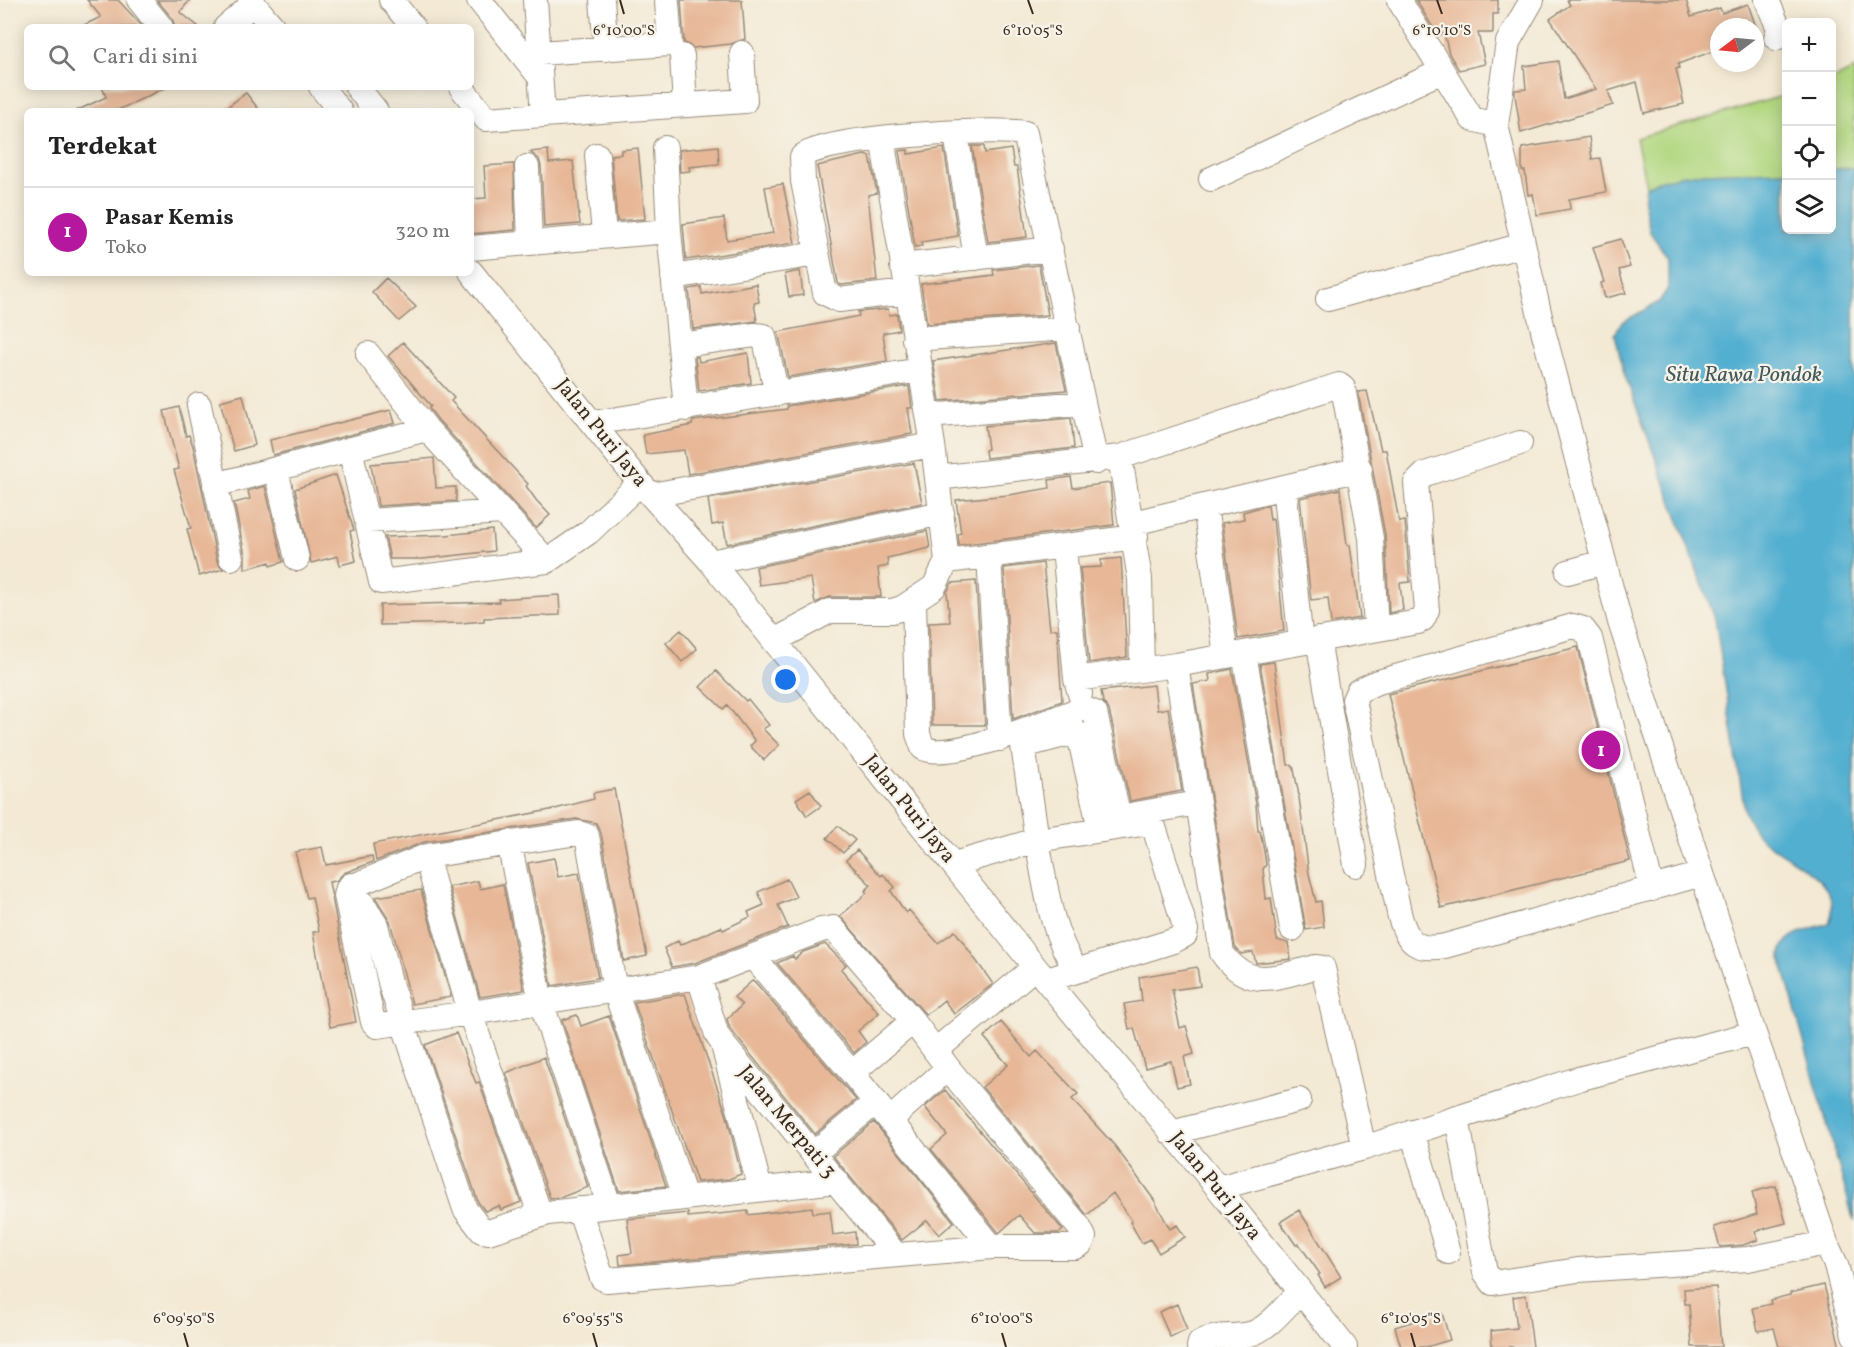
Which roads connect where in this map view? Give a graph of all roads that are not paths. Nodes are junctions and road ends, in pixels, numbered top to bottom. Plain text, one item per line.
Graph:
1 (139, 0) edge
2 (391, 0) edge
3 (479, 0) edge
4 (535, 0) edge
5 (602, 0) edge
6 (1399, 0) edge
7 (1532, 0) edge
8 (1767, 0) edge
9 (252, 2) edge
10 (667, 2) dead end
11 (230, 23) edge
12 (159, 24) edge
13 (270, 24) edge
14 (411, 24) edge
15 (1776, 38) dead end
16 (606, 49) junction
17 (742, 53) dead end
18 (682, 56) dead end
19 (540, 65) junction
20 (1442, 71) junction
21 (359, 90) edge
22 (463, 90) edge
23 (685, 105) junction
24 (374, 108) edge
25 (543, 115) junction
26 (1496, 125) junction
27 (956, 134) junction
28 (882, 138) junction
29 (665, 148) dead end
30 (597, 155) dead end
31 (526, 167) dead end
32 (1211, 179) dead end
33 (669, 231) junction
34 (604, 234) junction
35 (530, 242) junction
36 (1523, 245) junction
37 (474, 248) edge
38 (1052, 249) junction
39 (817, 254) junction
40 (976, 258) junction
41 (902, 266) junction
42 (474, 276) edge
43 (673, 277) junction
44 (906, 292) junction
45 (1328, 299) dead end
46 (1068, 327) junction
47 (914, 339) junction
48 (680, 345) junction
49 (368, 354) dead end
50 (920, 370) junction
51 (777, 394) junction
52 (1083, 403) junction
53 (199, 405) dead end
54 (686, 409) junction
55 (928, 416) junction
56 (593, 423) junction
57 (427, 429) junction
58 (1520, 443) dead end
59 (933, 445) junction
60 (350, 449) junction
61 (1120, 458) junction
62 (1096, 462) junction
63 (1360, 469) junction
64 (276, 470) junction
65 (937, 478) junction
66 (216, 485) junction
67 (1284, 487) junction
68 (639, 492) junction
69 (1205, 506) junction
70 (501, 512) junction
71 (942, 513) junction
72 (368, 521) junction
73 (1134, 530) junction
74 (1064, 547) junction
75 (989, 556) junction
76 (231, 558) dead end
77 (297, 559) dead end
78 (547, 561) junction
79 (947, 561) junction
80 (711, 562) junction
81 (1604, 562) junction
82 (1568, 572) dead end
83 (914, 602) junction
84 (1620, 622) junction
85 (1376, 629) junction
86 (1583, 629) junction
87 (1310, 640) junction
88 (774, 641) junction
89 (1235, 654) junction
90 (1176, 665) junction
91 (1142, 669) junction
92 (1076, 679) junction
93 (1083, 708) junction
94 (1000, 740) junction
95 (1197, 803) junction
96 (1100, 829) junction
97 (1037, 840) junction
98 (509, 842) junction
99 (426, 856) junction
100 (954, 864) junction
101 (1356, 865) dead end
102 (1702, 873) junction
103 (1652, 889) junction
104 (1292, 929) dead end
105 (753, 957) junction
106 (1077, 971) junction
107 (1034, 976) junction
108 (699, 977) junction
109 (615, 990) junction
110 (541, 1002) junction
111 (470, 1013) junction
112 (913, 1021) junction
113 (403, 1022) junction
114 (1754, 1033) junction
115 (723, 1044) junction
116 (941, 1060) junction
117 (852, 1073) junction
118 (1299, 1100) dead end
119 (883, 1111) junction
120 (1457, 1118) junction
121 (1412, 1132) junction
122 (1171, 1133) junction
123 (1364, 1148) junction
124 (814, 1153) junction
125 (837, 1181) junction
126 (1218, 1188) junction
127 (760, 1189) junction
128 (685, 1197) junction
129 (609, 1206) junction
130 (579, 1209) junction
131 (540, 1214) junction
132 (992, 1247) junction
133 (1448, 1252) dead end
134 (1831, 1253) junction
135 (896, 1255) junction
136 (1300, 1292) junction
137 (1854, 1335) edge
138 (1199, 1345) edge
139 (1345, 1347) edge

1 - 12 street
2 - 14 street
3 - 19 street
4 - 19 street
5 - 16 street
6 - 20 street
7 - 26 street
8 - 15 street
9 - 11 street
9 - 13 street
10 - 16 street
16 - 19 street
17 - 23 street
18 - 23 street
19 - 25 street
20 - 26 street
20 - 32 street
21 - 24 street
22 - 25 street
23 - 25 street
26 - 36 street
27 - 28 street
27 - 38 street
27 - 40 street
28 - 39 street
28 - 41 street
29 - 33 street
30 - 34 street
31 - 35 street
33 - 34 street
33 - 43 street
34 - 35 street
35 - 37 street
36 - 45 street
36 - 81 street
38 - 40 street
38 - 46 street
39 - 43 street
39 - 44 street
40 - 41 street
41 - 44 street
42 - 56 street, Jalan Puri Jaya
43 - 48 street
44 - 47 street
46 - 47 street
46 - 52 street
47 - 50 street
48 - 51 street
48 - 54 street
49 - 57 street
50 - 51 street
50 - 55 street
51 - 54 street
52 - 55 street
52 - 62 street
53 - 66 street
54 - 56 street
55 - 59 street
56 - 68 street, Jalan Puri Jaya
57 - 60 street
57 - 70 street
58 - 85 street
59 - 65 street
59 - 68 street
60 - 64 street
60 - 72 street
61 - 62 street
61 - 63 street
61 - 73 street
62 - 65 street
63 - 67 street
63 - 85 street
64 - 66 street
64 - 77 street
65 - 71 street
66 - 76 street
67 - 69 street
67 - 87 street
68 - 78 street
68 - 80 street, Jalan Puri Jaya
69 - 73 street
69 - 89 street
70 - 72 street
70 - 78 street
71 - 79 street
71 - 80 street
72 - 78 street
73 - 74 street
73 - 91 street
74 - 75 street
74 - 92 street
75 - 79 street
75 - 94 street
79 - 83 street
80 - 88 street, Jalan Puri Jaya
81 - 82 street
81 - 84 street
83 - 88 street
83 - 94 street
84 - 86 street
84 - 102 street
85 - 87 street
86 - 103 street
86 - 103 street
87 - 89 street
87 - 101 street
88 - 100 street, Jalan Puri Jaya
89 - 90 street
89 - 104 street
90 - 91 street
90 - 95 street
91 - 92 street
92 - 93 street
93 - 94 street
93 - 95 street
95 - 123 street
96 - 97 street
96 - 97 street
96 - 106 street
97 - 100 street
97 - 106 street
98 - 99 street
98 - 109 street
98 - 110 street
99 - 111 street
99 - 113 street
100 - 107 street, Jalan Puri Jaya
102 - 103 street
102 - 114 street
105 - 108 street
105 - 112 street
105 - 117 street
106 - 107 street
107 - 116 street
107 - 122 street, Jalan Puri Jaya
108 - 109 street
108 - 115 street, Jalan Merpati 3
109 - 110 street
109 - 128 street
110 - 111 street
110 - 129 street
111 - 113 street
111 - 131 street
112 - 116 street
112 - 117 street
113 - 131 street
114 - 120 street
114 - 134 street
115 - 124 street, Jalan Merpati 3
115 - 127 street
116 - 119 street
116 - 132 street
117 - 119 street
118 - 122 street
119 - 124 street
119 - 132 street
120 - 121 street
120 - 134 street
121 - 123 street
121 - 133 street
122 - 126 street, Jalan Puri Jaya
123 - 126 street
124 - 125 street, Jalan Merpati 3
125 - 127 street
125 - 135 street, Jalan Merpati 3
126 - 136 street, Jalan Puri Jaya
127 - 128 street
128 - 129 street
129 - 130 street
130 - 131 street
130 - 135 street
132 - 135 street
134 - 137 street
136 - 138 street
136 - 139 street, Jalan Puri Jaya

